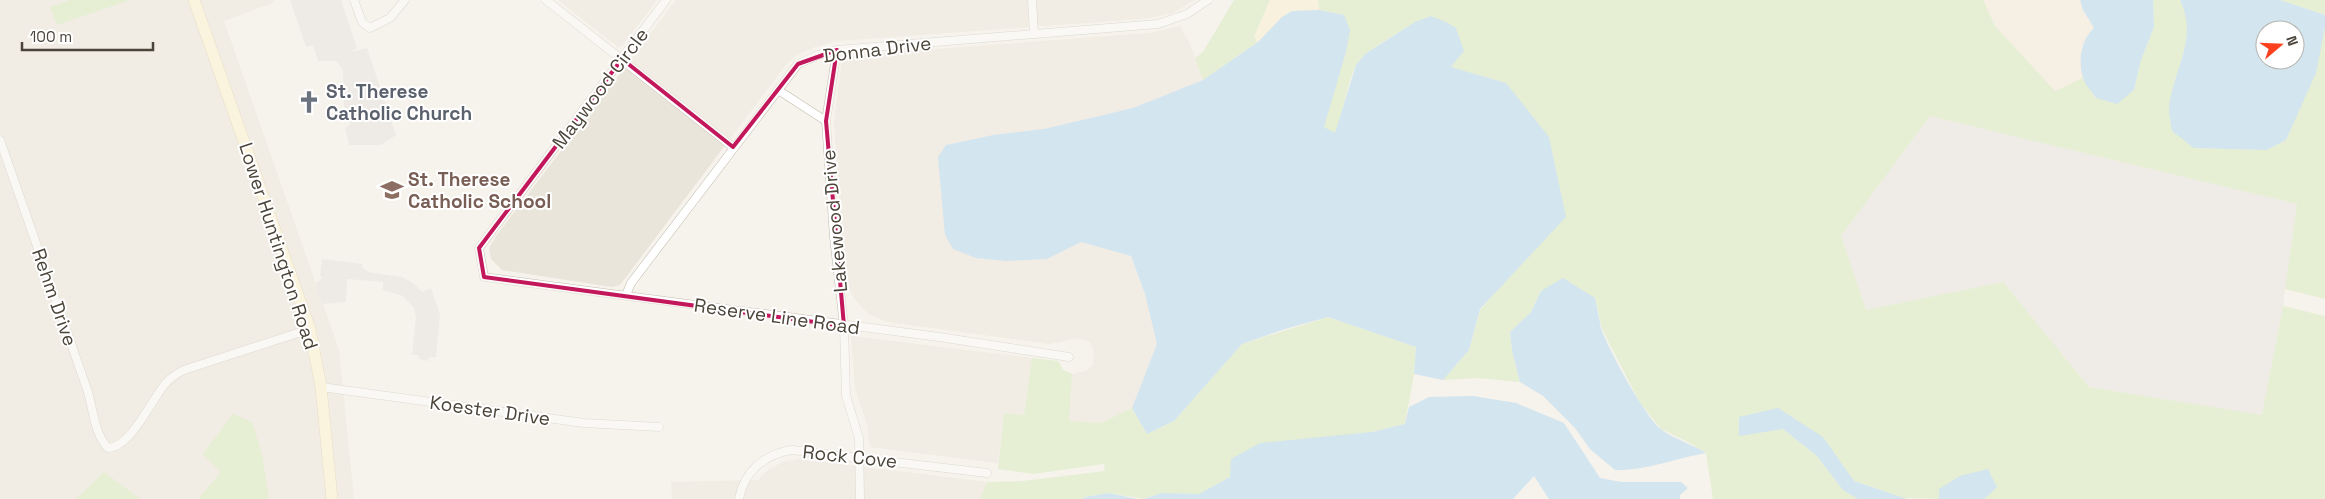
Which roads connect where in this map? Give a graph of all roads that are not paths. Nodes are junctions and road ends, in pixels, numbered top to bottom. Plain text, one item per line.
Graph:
1 (194, 0) edge
2 (354, 0) edge
3 (405, 0) edge
4 (546, 0) edge
5 (666, 0) edge
6 (1032, 0) edge
7 (1208, 0) edge
8 (1034, 34) junction
9 (838, 50) junction
10 (622, 59) junction
11 (778, 90) junction
12 (826, 121) junction
13 (0, 140) edge
14 (733, 147) junction
15 (484, 277) joint
16 (626, 295) junction
17 (844, 326) junction
18 (310, 329) junction
19 (1069, 357) dead end
20 (321, 387) junction
21 (659, 427) dead end
22 (859, 457) junction
23 (987, 473) dead end
24 (332, 499) edge
25 (739, 499) edge
26 (860, 499) edge

1 - 18 main road, Lower Huntington Road
2 - 3 street
4 - 10 street
5 - 10 street, Maywood Circle
6 - 8 street
7 - 8 street, Donna Drive
8 - 9 street, Donna Drive
9 - 11 street, Donna Drive
9 - 12 street, Lakewood Drive
10 - 14 street
10 - 15 street, Maywood Circle
11 - 12 street
11 - 14 street, Donna Drive
12 - 17 street, Lakewood Drive
13 - 18 street, Rehm Drive
14 - 16 street, Donna Drive
15 - 16 street, Reserve Line Road
16 - 17 street, Reserve Line Road
17 - 19 street, Reserve Line Road
17 - 22 street, Lakewood Drive
18 - 20 main road, Lower Huntington Road
20 - 21 street, Koester Drive
20 - 24 main road, Lower Huntington Road
22 - 23 street, Rock Cove
22 - 25 street, Rock Cove
22 - 26 street, Lakewood Drive

